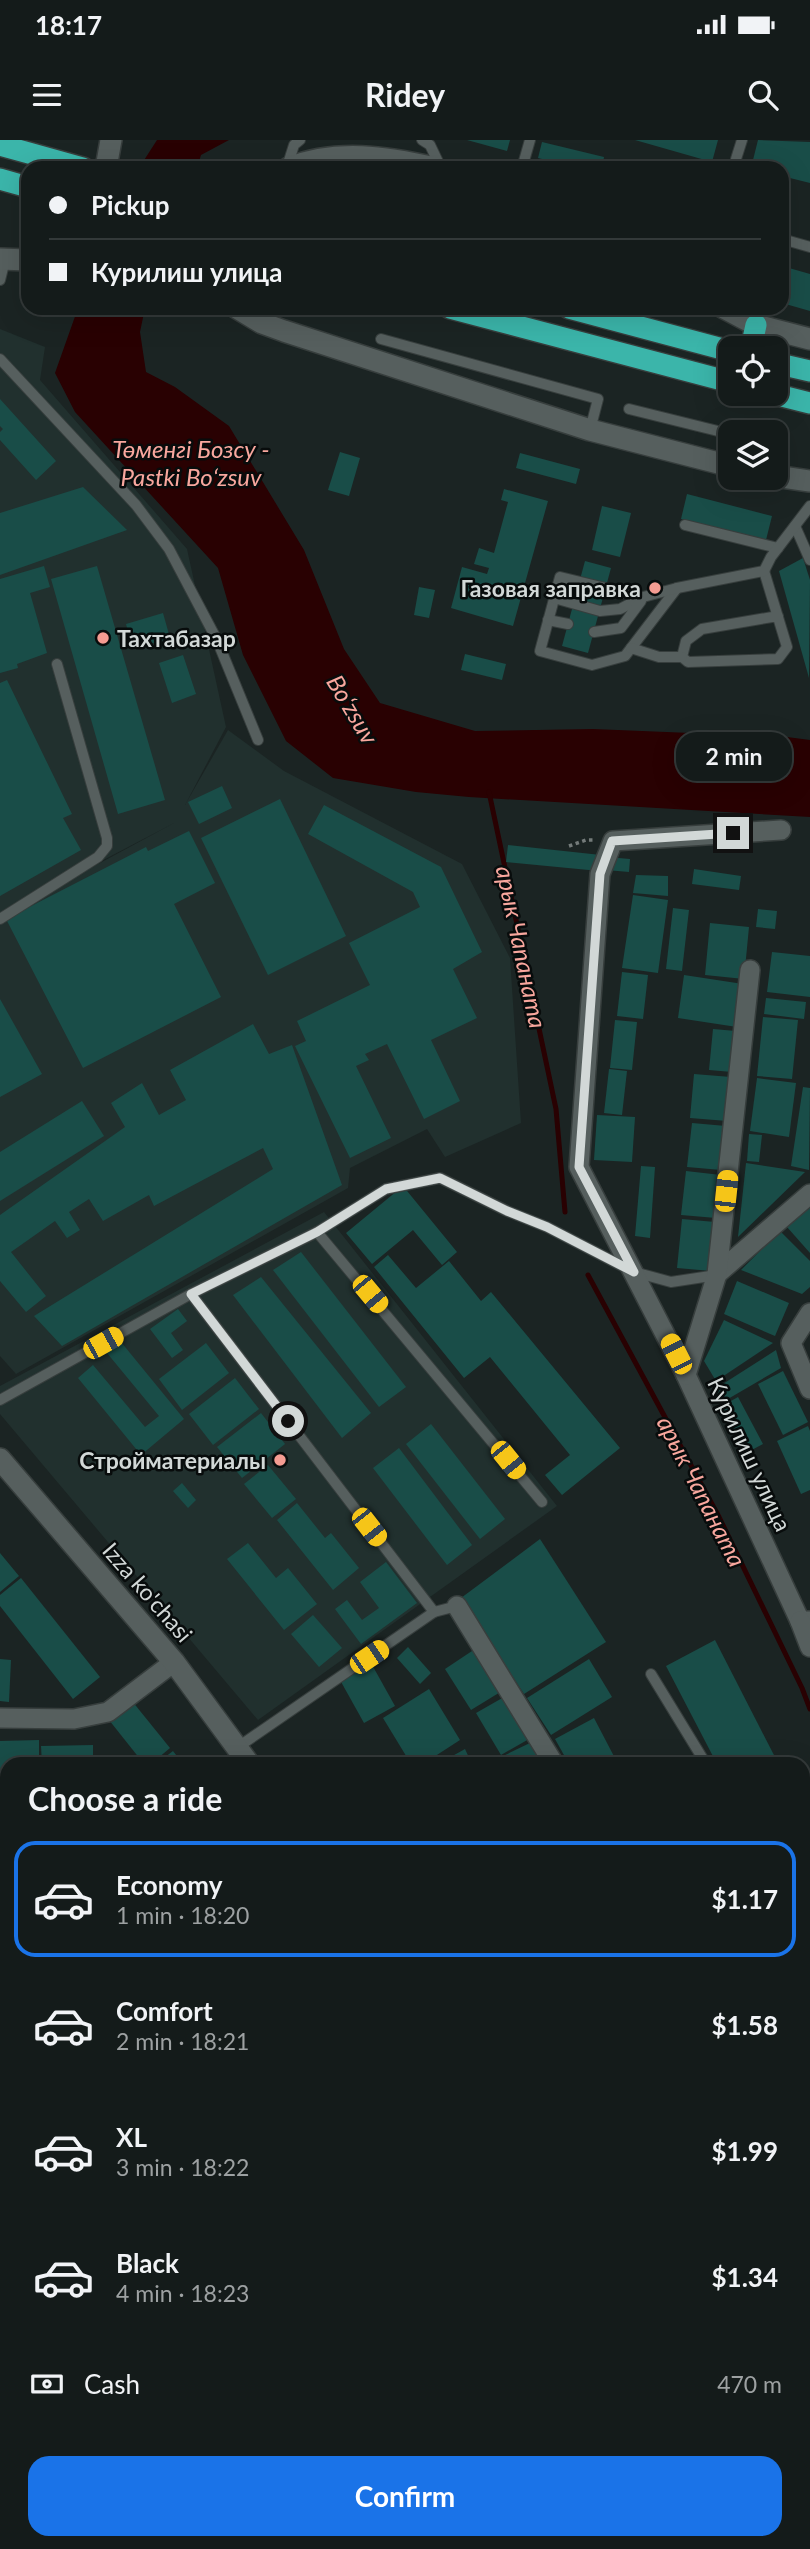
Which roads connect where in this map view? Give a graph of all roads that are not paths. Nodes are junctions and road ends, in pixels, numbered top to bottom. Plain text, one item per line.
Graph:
1 (111, 140) edge
2 (300, 140) edge
3 (422, 140) edge
4 (530, 140) edge
5 (742, 140) edge
6 (0, 145) edge
7 (57, 161) edge
8 (107, 161) edge
9 (290, 161) edge
10 (315, 161) edge
11 (397, 161) edge
12 (438, 161) edge
13 (524, 161) edge
14 (736, 161) edge
15 (0, 179) edge
16 (21, 185) edge
17 (789, 241) edge
18 (810, 247) edge
19 (21, 262) edge
20 (2, 266) edge
21 (248, 315) edge
22 (476, 315) edge
23 (595, 315) edge
24 (737, 315) edge
25 (756, 325) junction
26 (754, 336) edge
27 (381, 339) dead end
28 (810, 340) edge
29 (718, 348) edge
30 (0, 359) edge
31 (788, 366) edge
32 (810, 371) edge
33 (718, 379) edge
34 (788, 398) edge
35 (809, 404) edge
36 (629, 409) dead end
37 (590, 430) junction
38 (718, 431) edge
39 (718, 463) edge
40 (788, 478) edge
41 (810, 481) edge
42 (810, 506) edge
43 (685, 525) dead end
44 (795, 526) junction
45 (778, 548) junction
46 (810, 560) edge
47 (764, 571) junction
48 (677, 588) junction
49 (643, 597) junction
50 (554, 598) junction
51 (778, 616) junction
52 (548, 620) junction
53 (568, 624) dead end
54 (594, 632) dead end
55 (631, 648) junction
56 (682, 657) junction
57 (57, 664) dead end
58 (258, 740) dead end
59 (781, 830) dead end
60 (0, 919) edge
61 (750, 970) dead end
62 (810, 1194) edge
63 (317, 1232) junction
64 (634, 1272) junction
65 (717, 1274) junction
66 (191, 1294) junction
67 (810, 1313) edge
68 (686, 1375) junction
69 (810, 1389) edge
70 (0, 1400) edge
71 (0, 1459) edge
72 (542, 1502) dead end
73 (457, 1606) joint
74 (434, 1612) junction
75 (805, 1621) edge
76 (810, 1647) edge
77 (174, 1662) junction
78 (650, 1674) dead end
79 (0, 1718) edge
80 (243, 1755) edge
81 (550, 1757) edge
82 (702, 1757) edge

1 - 8 street
2 - 9 lane
3 - 12 lane
4 - 13 lane
5 - 14 lane
6 - 7 highway
10 - 11 street
15 - 16 highway
17 - 18 lane
19 - 20 street
21 - 37 street
22 - 33 highway
23 - 29 highway
24 - 25 street
25 - 26 highway
25 - 28 street
27 - 37 lane
30 - 58 lane
31 - 32 highway
34 - 35 highway
36 - 38 lane
37 - 39 street
40 - 41 street
42 - 44 lane
43 - 45 lane
44 - 45 lane
44 - 46 lane
45 - 47 lane
47 - 48 lane
47 - 51 lane
48 - 49 lane
48 - 55 lane
49 - 50 lane
49 - 50 lane
49 - 54 lane
50 - 52 lane
51 - 56 lane
51 - 56 lane
52 - 53 lane
52 - 55 lane
55 - 56 lane
57 - 60 lane
59 - 64 street, Курилиш улица
61 - 65 street, Курилиш улица
62 - 65 street
63 - 64 lane
63 - 66 lane
63 - 72 lane
64 - 65 lane
64 - 68 street, Курилиш улица
65 - 68 street, Курилиш улица
66 - 70 lane
66 - 74 lane
67 - 69 street
68 - 75 street, Курилиш улица
71 - 77 street, Izza ko'chasi
73 - 74 lane
73 - 81 street
74 - 80 lane
75 - 76 street, Курилиш улица
77 - 79 street
77 - 80 street, Izza ko'chasi
78 - 82 lane

